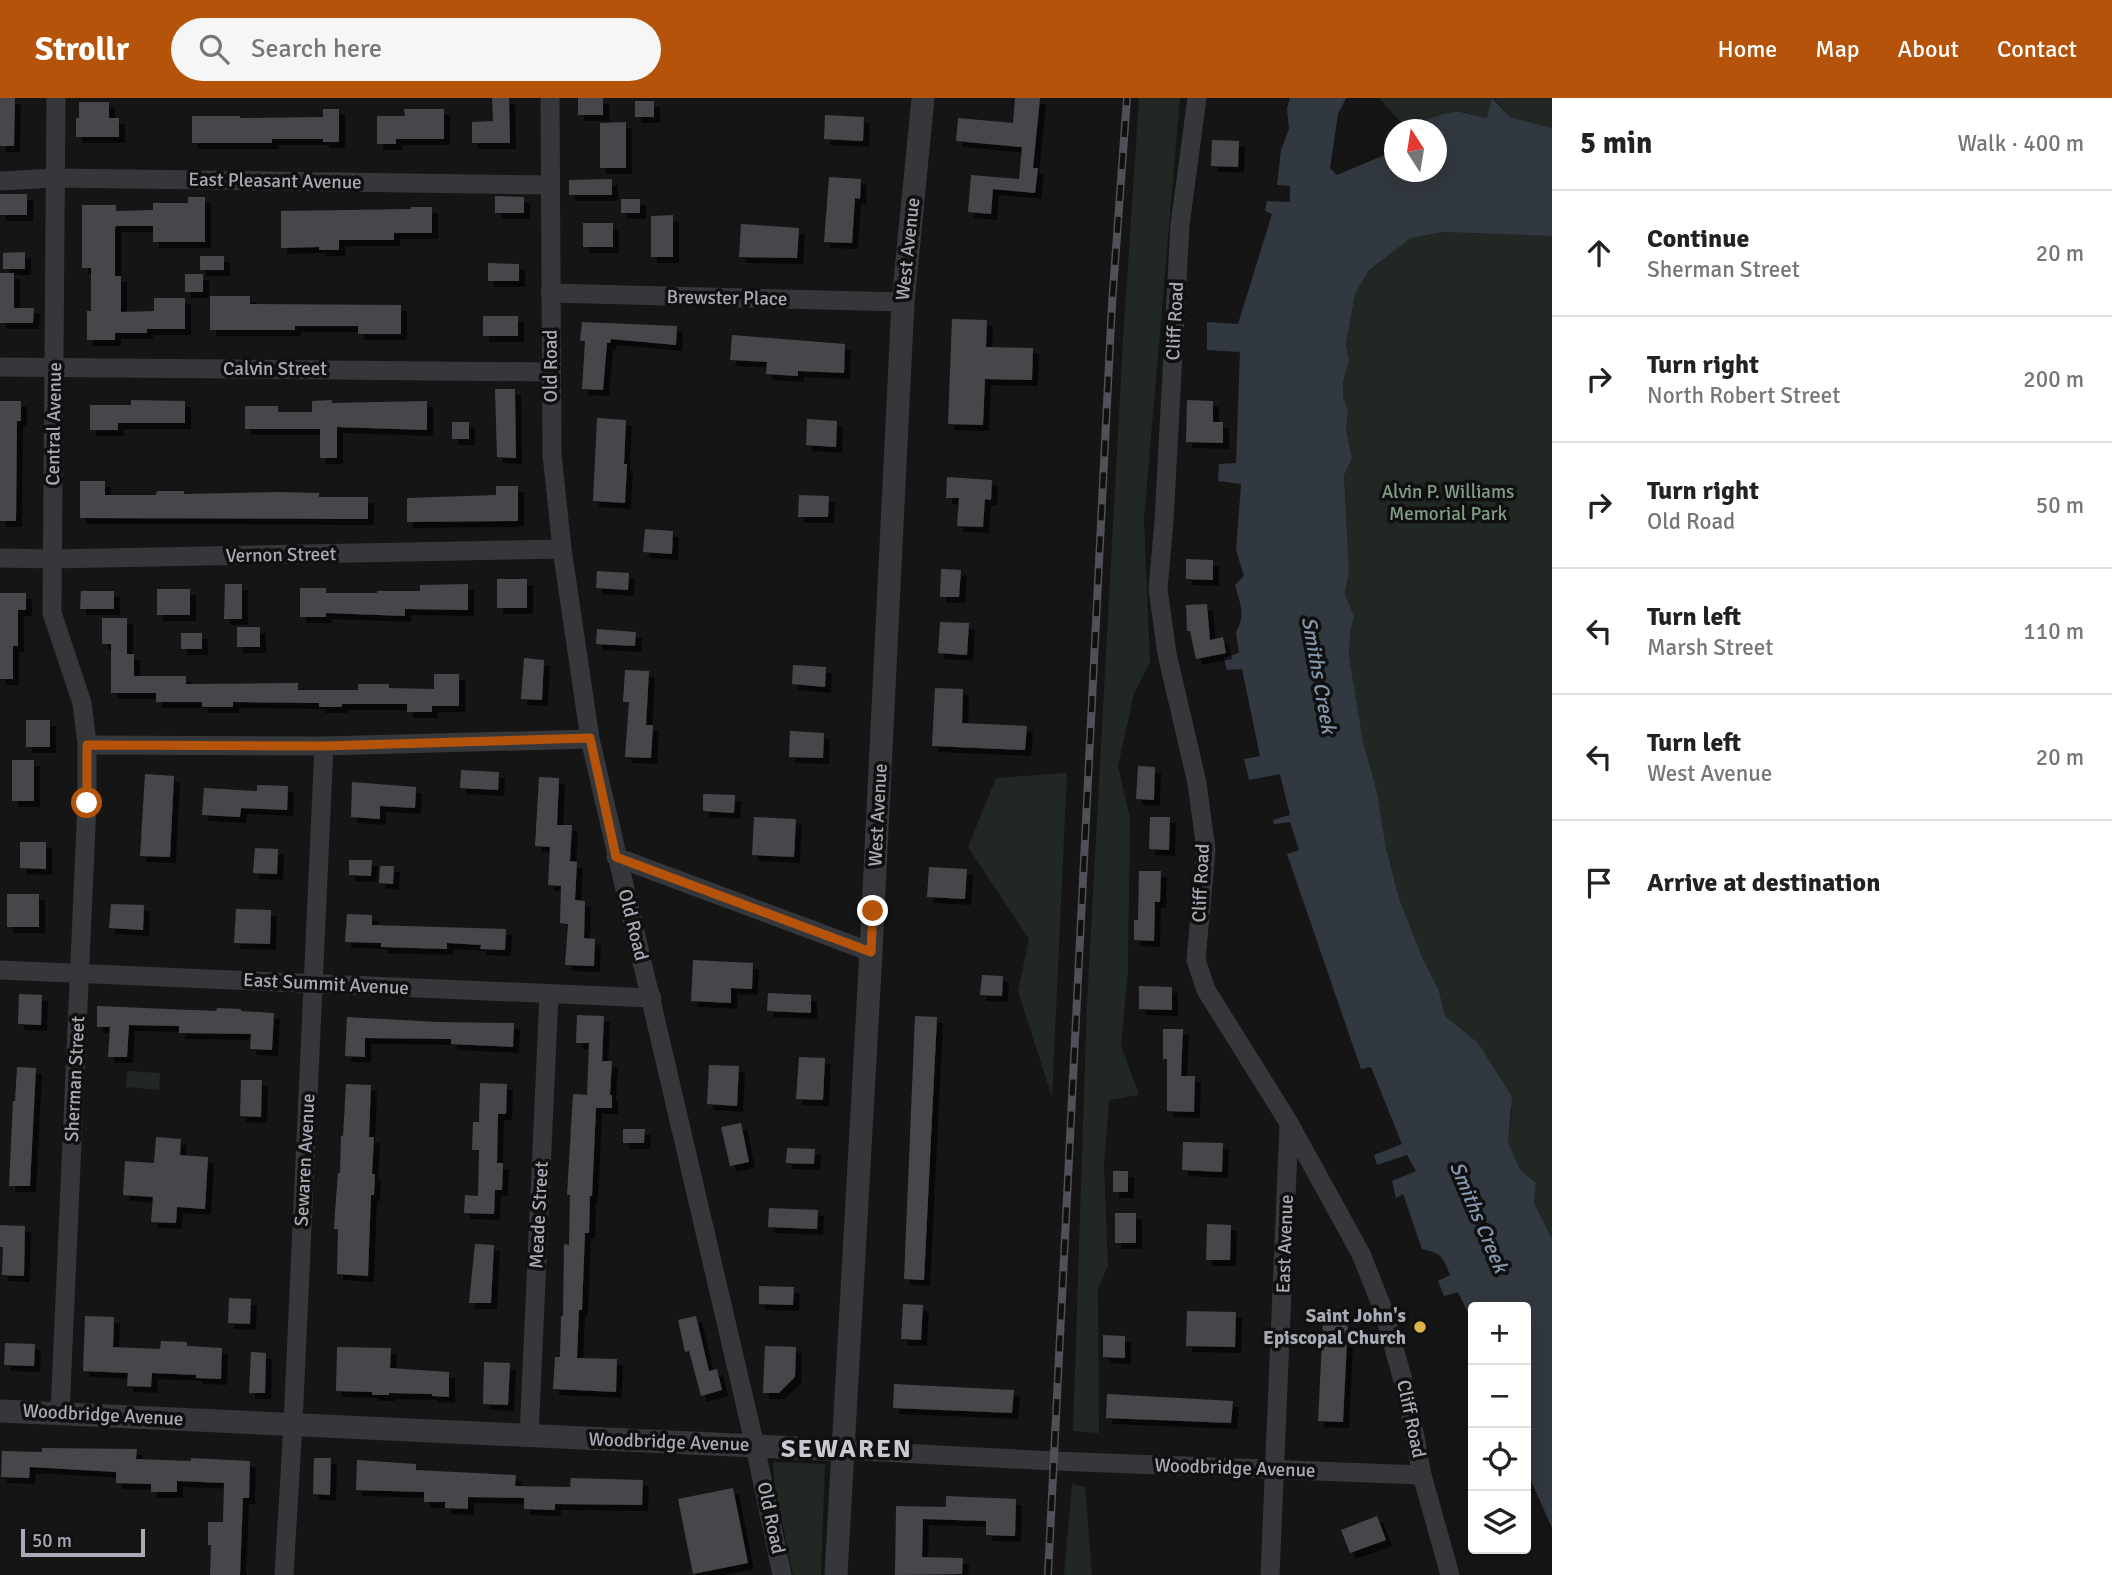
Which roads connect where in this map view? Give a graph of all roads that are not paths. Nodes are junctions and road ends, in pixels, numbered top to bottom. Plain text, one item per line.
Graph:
1 (56, 98) edge
2 (550, 98) edge
3 (923, 98) edge
4 (1197, 98) edge
5 (56, 178) junction
6 (0, 181) edge
7 (550, 185) junction
8 (550, 293) junction
9 (903, 302) junction
10 (0, 367) edge
11 (54, 368) junction
12 (551, 372) junction
13 (562, 549) junction
14 (0, 558) edge
15 (52, 559) junction
16 (590, 738) junction
17 (87, 745) junction
18 (324, 746) junction
19 (616, 857) junction
20 (871, 952) junction
21 (0, 970) edge
22 (80, 974) junction
23 (313, 984) junction
24 (550, 994) junction
25 (652, 998) junction
26 (1289, 1123) junction
27 (0, 1410) edge
28 (60, 1413) junction
29 (293, 1424) junction
30 (529, 1436) junction
31 (755, 1446) junction
32 (842, 1450) junction
33 (1276, 1470) junction
34 (1422, 1475) junction
35 (284, 1575) edge
36 (782, 1575) edge
37 (836, 1575) edge
38 (1270, 1575) edge
39 (1450, 1575) edge

1 - 5 street, Central Avenue
2 - 7 street, Old Road
3 - 9 street, West Avenue
4 - 26 street, Cliff Road
5 - 6 street, East Pleasant Avenue
5 - 7 street, East Pleasant Avenue
5 - 11 street, Central Avenue
7 - 8 street, Old Road
8 - 9 street, Brewster Place
8 - 12 street, Old Road
9 - 20 street, West Avenue
10 - 11 street, Calvin Street
11 - 12 street, Calvin Street
11 - 15 street, Central Avenue
12 - 13 street, Old Road
13 - 15 street, Vernon Street
13 - 16 street, Old Road
14 - 15 street, Vernon Street
15 - 17 street, Central Avenue
16 - 18 street
16 - 19 street, Old Road
17 - 18 street
17 - 22 street, Sherman Street
18 - 23 street, Sewaren Avenue
19 - 20 street
19 - 25 street, Old Road
20 - 32 street, West Avenue
21 - 22 street, East Summit Avenue
22 - 23 street, East Summit Avenue
22 - 28 street, Sherman Street
23 - 24 street, East Summit Avenue
23 - 29 street, Sewaren Avenue
24 - 25 street, East Summit Avenue
24 - 30 street, Meade Street
25 - 31 street, Old Road
26 - 33 street, East Avenue
26 - 34 street, Cliff Road
27 - 28 street, Woodbridge Avenue
28 - 29 street, Woodbridge Avenue
29 - 30 street, Woodbridge Avenue
29 - 35 street, Sewaren Avenue
30 - 31 street, Woodbridge Avenue
31 - 32 street, Woodbridge Avenue
31 - 36 street, Old Road
32 - 33 street, Woodbridge Avenue
32 - 37 street, West Avenue
33 - 34 street, Woodbridge Avenue
33 - 38 street, East Avenue
34 - 39 street, Cliff Road

